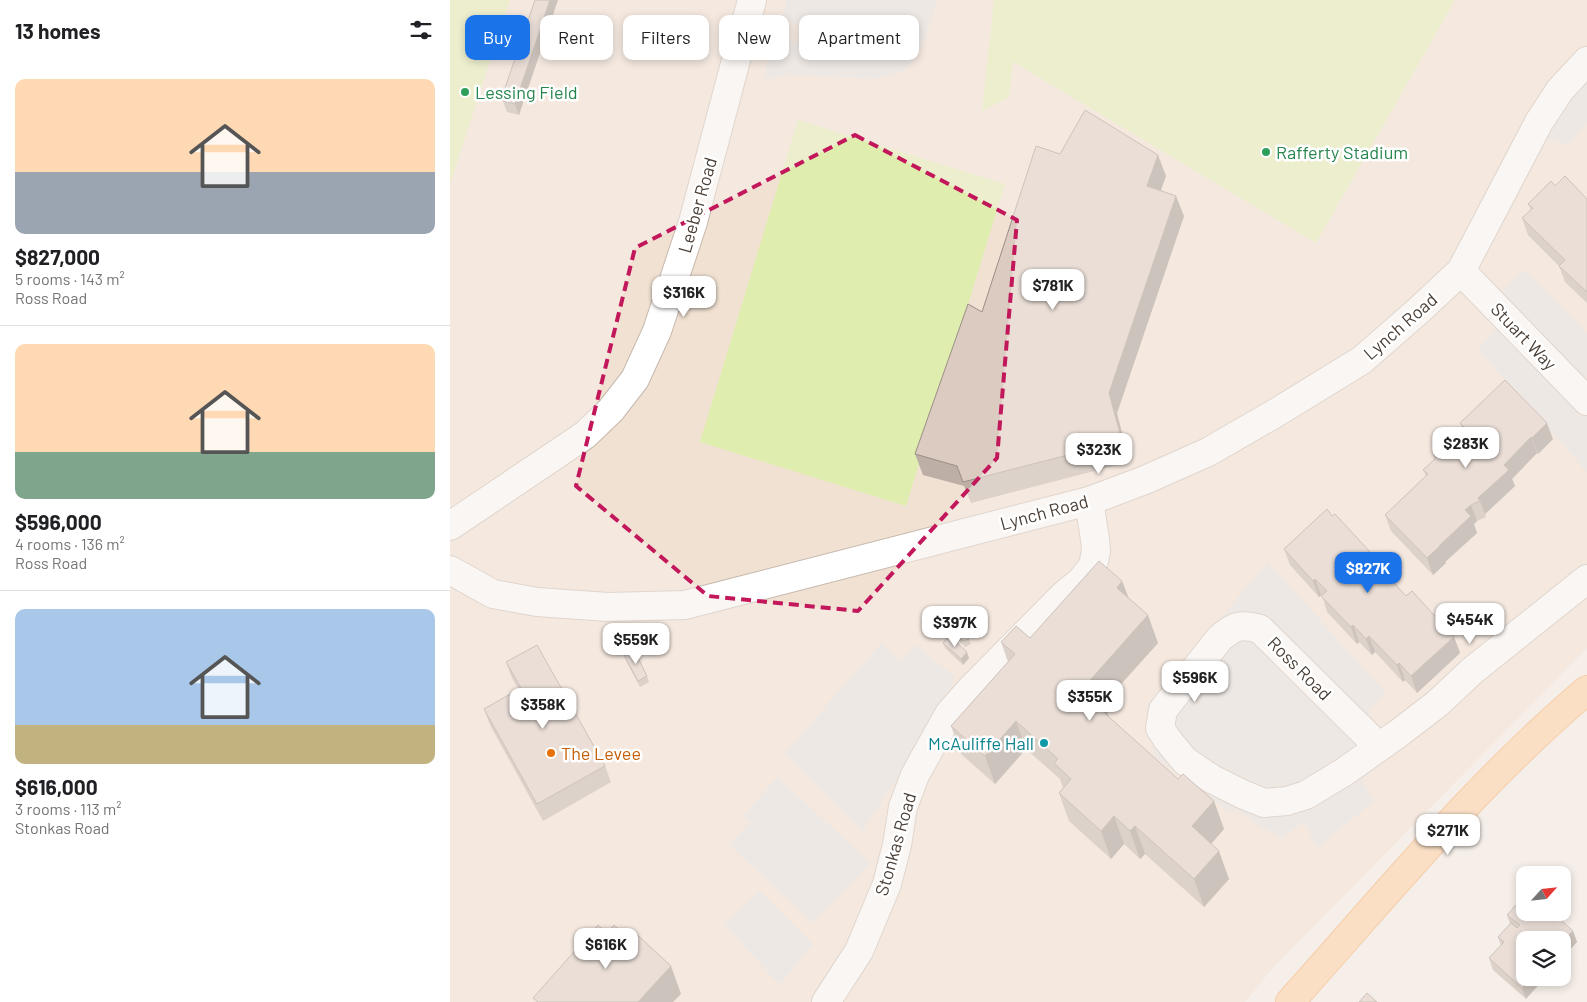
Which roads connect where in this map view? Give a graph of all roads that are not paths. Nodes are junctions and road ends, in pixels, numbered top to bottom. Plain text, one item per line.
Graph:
1 (752, 0) edge
2 (1587, 61) edge
3 (1461, 271) junction
4 (1587, 401) edge
5 (1089, 501) junction
6 (450, 526) edge
7 (450, 570) edge
8 (1587, 579) edge
9 (1587, 690) edge
10 (1379, 747) junction
11 (826, 1002) edge
12 (1290, 1002) edge

1 - 6 street, Leeber Road
2 - 3 street, Lynch Road
3 - 4 street, Stuart Way
3 - 5 street, Lynch Road
5 - 7 street, Lynch Road
5 - 11 street, Stonkas Road
8 - 10 street, Ross Road
9 - 12 main road
10 - 10 street, Ross Road

